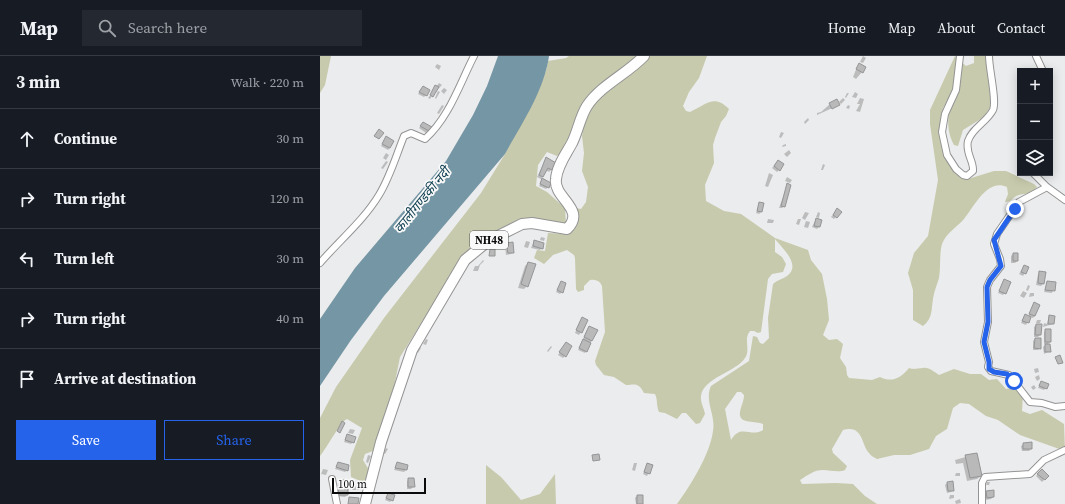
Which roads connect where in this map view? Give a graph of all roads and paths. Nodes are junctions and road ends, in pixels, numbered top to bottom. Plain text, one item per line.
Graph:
1 (474, 56) edge
2 (644, 56) edge
3 (960, 56) edge
4 (989, 56) edge
5 (1036, 56) edge
6 (1042, 68) edge
7 (1036, 176) edge
8 (1047, 187) junction
9 (1065, 200) edge
10 (320, 263) edge
11 (1065, 406) edge
12 (1065, 450) edge
13 (332, 479) dead end
14 (337, 504) edge
15 (365, 504) edge
16 (982, 504) edge

1 - 10 street
2 - 15 highway, NH48
3 - 4 street
5 - 6 street
7 - 8 street
8 - 9 street
8 - 11 street
12 - 16 street
13 - 14 street

